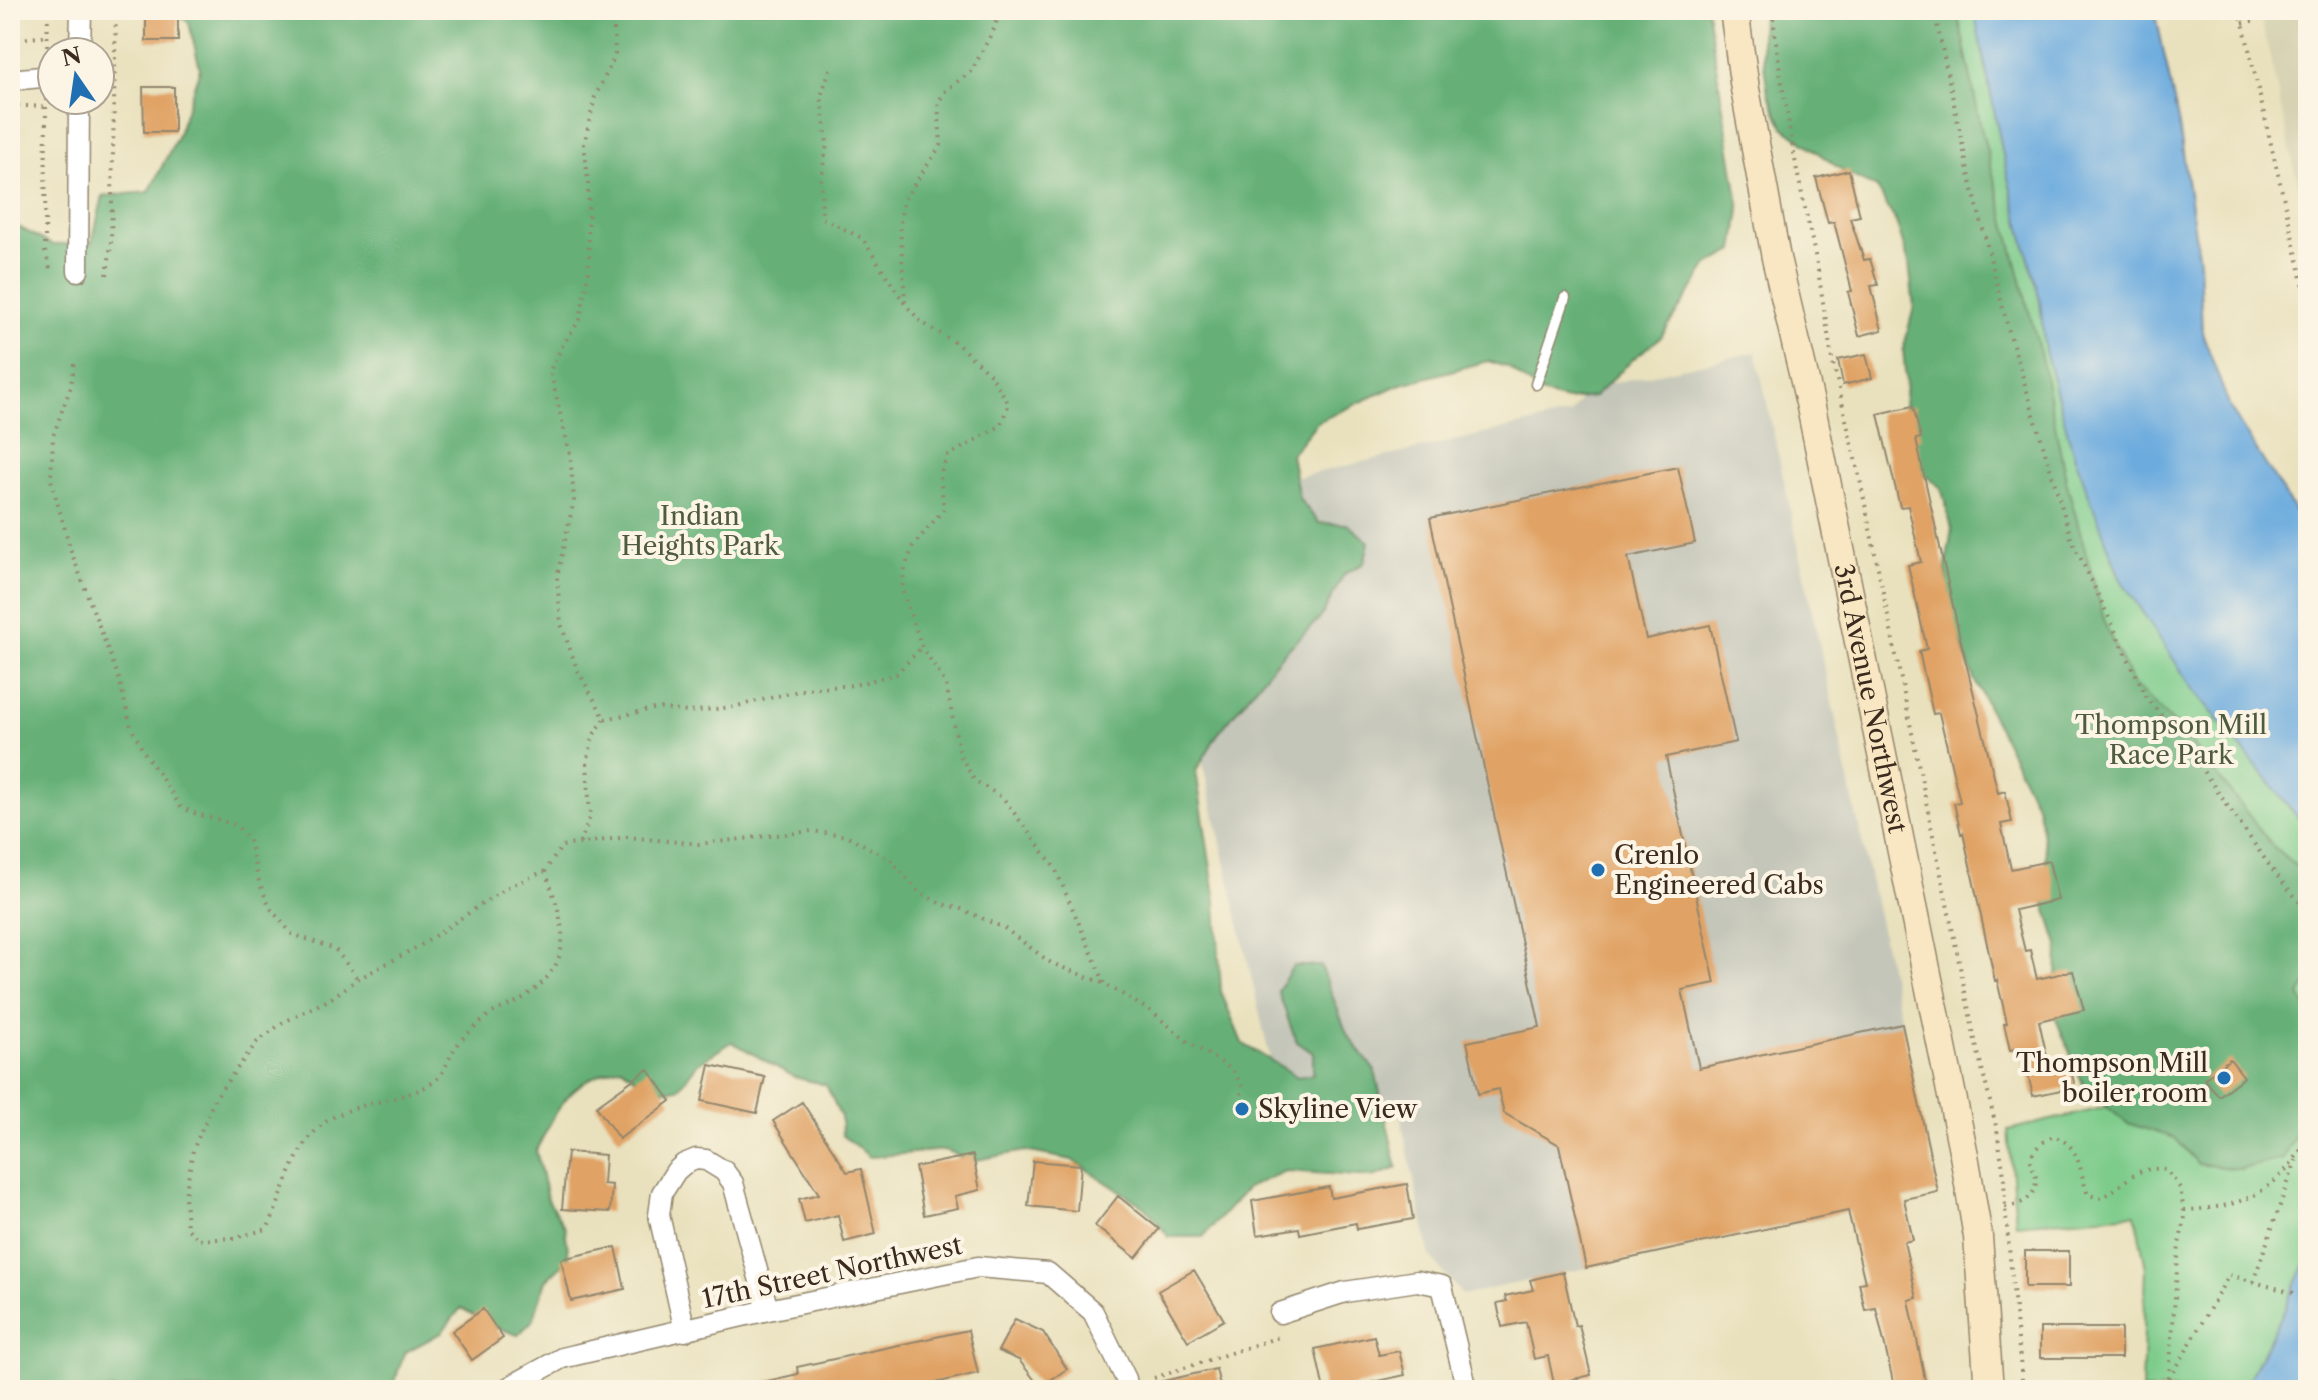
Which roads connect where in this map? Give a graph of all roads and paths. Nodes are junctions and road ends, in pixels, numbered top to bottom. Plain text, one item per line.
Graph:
1 (48, 10) edge
2 (81, 10) edge
3 (116, 10) edge
4 (613, 10) edge
5 (1000, 10) edge
6 (1734, 10) edge
7 (1772, 10) edge
8 (1934, 10) edge
9 (2240, 10) edge
10 (2243, 23) junction
11 (2308, 25) edge
12 (80, 36) edge
13 (10, 40) edge
14 (830, 69) dead end
15 (36, 78) edge
16 (10, 80) edge
17 (10, 105) edge
18 (79, 116) edge
19 (78, 271) dead end
20 (51, 272) dead end
21 (107, 275) dead end
22 (1565, 298) dead end
23 (905, 304) junction
24 (2308, 304) edge
25 (74, 364) dead end
26 (1536, 384) dead end
27 (922, 647) junction
28 (605, 719) junction
29 (580, 843) junction
30 (545, 871) junction
31 (2308, 912) edge
32 (358, 979) junction
33 (1105, 984) junction
34 (1240, 1105) dead end
35 (2308, 1138) edge
36 (2296, 1159) junction
37 (2005, 1207) junction
38 (2184, 1210) junction
39 (2253, 1282) junction
40 (2308, 1297) edge
41 (768, 1310) junction
42 (1280, 1313) dead end
43 (685, 1331) junction
44 (1283, 1336) dead end
45 (1154, 1378) dead end
46 (2169, 1381) junction
47 (1127, 1385) edge
48 (504, 1390) edge
49 (1467, 1390) edge
50 (1989, 1390) edge
51 (2023, 1390) edge
52 (2168, 1390) edge

1 - 13 path
2 - 12 street
3 - 21 path
4 - 28 path
5 - 23 path
6 - 50 main road, 3rd Avenue Northwest
7 - 37 path
8 - 31 path
9 - 10 path
10 - 11 path
10 - 24 path
14 - 23 path
15 - 16 street
17 - 20 path
18 - 19 street
22 - 26 lane
23 - 27 path
25 - 32 path
27 - 28 path
27 - 33 path
28 - 29 path
29 - 30 path
29 - 33 path
30 - 32 path
30 - 32 path
33 - 34 path
35 - 36 path
36 - 38 path
36 - 39 path
37 - 38 path
37 - 51 path
38 - 46 path
39 - 40 path
39 - 46 path
41 - 43 street, 17th Street Northwest
41 - 43 street
41 - 47 street, 17th Street Northwest
42 - 49 street
43 - 48 street, 17th Street Northwest
44 - 45 path
46 - 52 path

